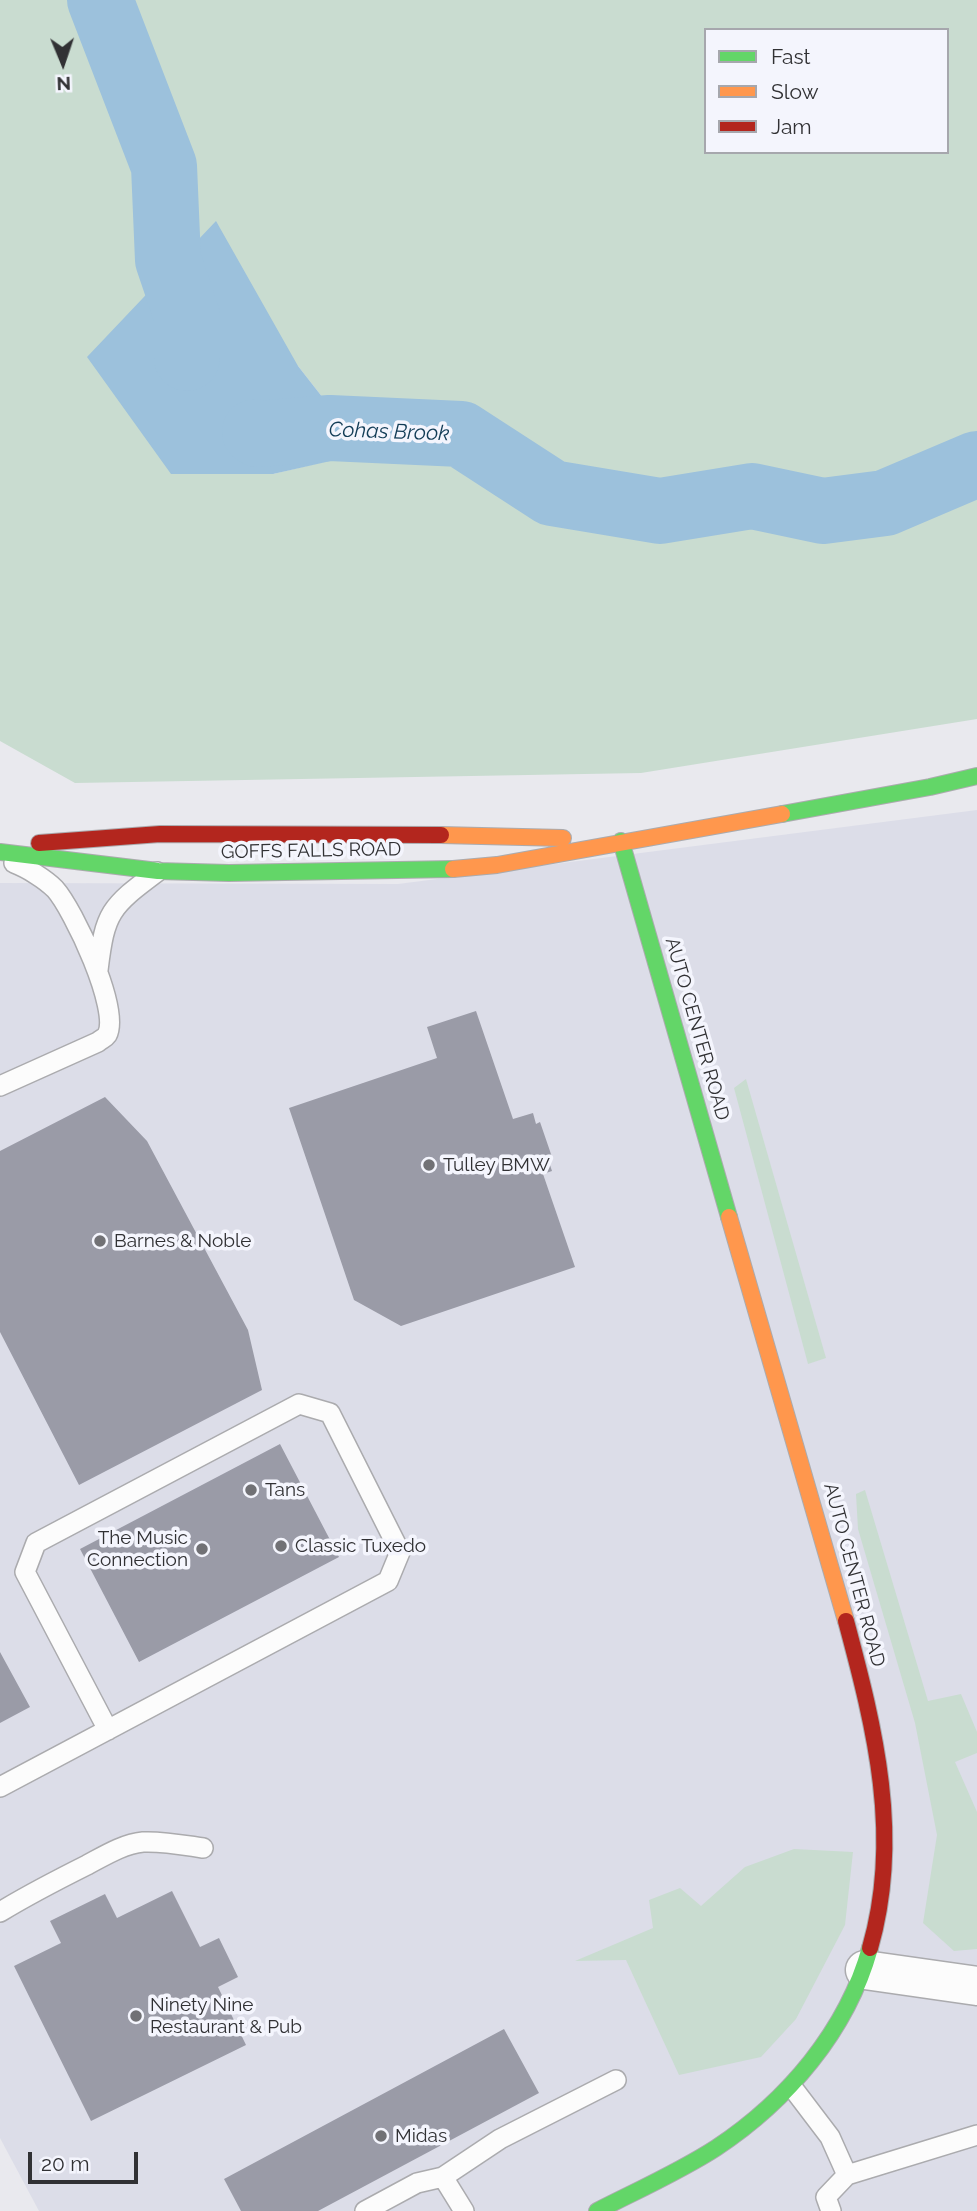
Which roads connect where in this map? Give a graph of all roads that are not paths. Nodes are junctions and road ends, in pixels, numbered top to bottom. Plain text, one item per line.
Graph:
1 (977, 776) edge
2 (621, 841) junction
3 (0, 852) edge
4 (159, 871) junction
5 (98, 971) junction
6 (0, 1086) edge
7 (108, 1730) junction
8 (0, 1787) edge
9 (203, 1848) dead end
10 (0, 1912) edge
11 (865, 1970) junction
12 (977, 1986) edge
13 (616, 2081) dead end
14 (792, 2087) junction
15 (977, 2135) edge
16 (847, 2175) junction
17 (443, 2177) junction
18 (365, 2211) edge
19 (464, 2211) edge
20 (597, 2211) edge
21 (831, 2211) edge

1 - 2 street, GOFFS FALLS ROAD
2 - 3 street, GOFFS FALLS ROAD
2 - 4 street, GOFFS FALLS ROAD
2 - 11 street, AUTO CENTER ROAD
3 - 4 street, GOFFS FALLS ROAD
3 - 5 lane
4 - 5 lane
5 - 6 lane
7 - 7 lane
7 - 8 lane
9 - 10 lane
11 - 12 street
11 - 14 street, AUTO CENTER ROAD
13 - 17 lane
14 - 16 lane
14 - 20 street, AUTO CENTER ROAD
15 - 16 lane
16 - 21 lane
17 - 18 lane
17 - 19 lane

